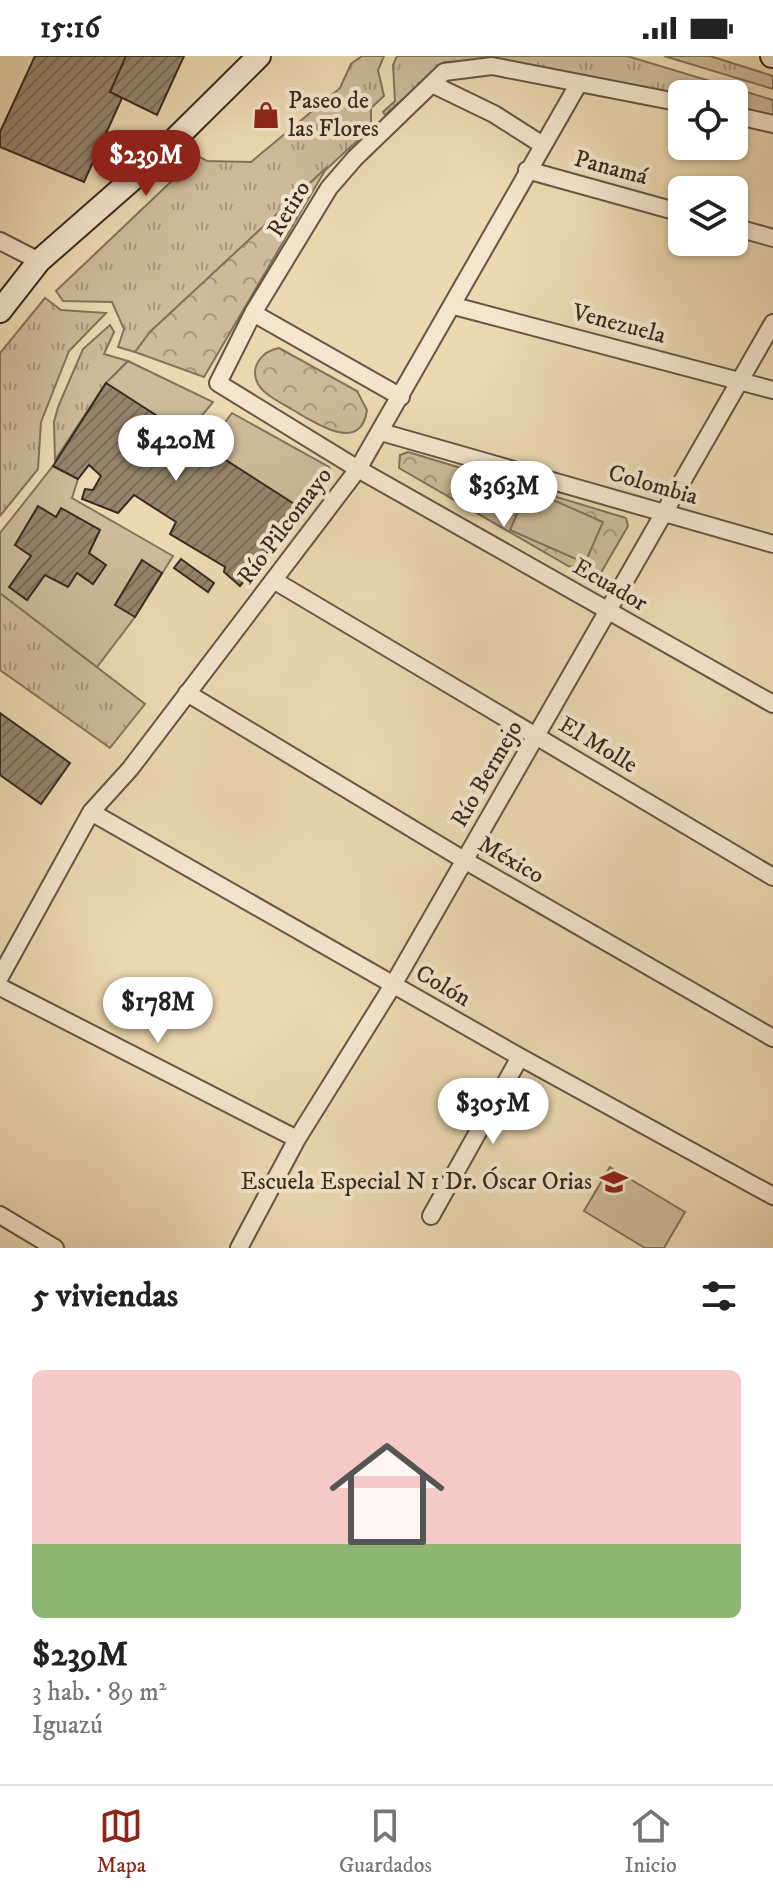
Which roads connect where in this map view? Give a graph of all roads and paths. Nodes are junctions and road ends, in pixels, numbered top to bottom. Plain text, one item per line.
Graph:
1 (259, 56) edge
2 (579, 83) junction
3 (432, 84) junction
4 (668, 100) edge
5 (748, 118) edge
6 (773, 124) edge
7 (541, 144) junction
8 (527, 170) junction
9 (668, 209) edge
10 (748, 231) edge
11 (773, 238) edge
12 (0, 241) edge
13 (39, 261) junction
14 (454, 306) junction
15 (0, 311) edge
16 (253, 313) junction
17 (773, 323) edge
18 (739, 380) junction
19 (218, 383) joint
20 (773, 390) edge
21 (401, 397) junction
22 (381, 432) junction
23 (358, 469) junction
24 (662, 512) junction
25 (773, 544) edge
26 (275, 581) junction
27 (606, 611) junction
28 (187, 693) junction
29 (773, 704) edge
30 (537, 736) junction
31 (91, 812) junction
32 (464, 860) junction
33 (773, 877) edge
34 (0, 977) edge
35 (393, 985) junction
36 (0, 987) edge
37 (773, 1038) edge
38 (520, 1057) junction
39 (297, 1139) junction
40 (773, 1196) edge
41 (0, 1215) edge
42 (431, 1216) dead end
43 (55, 1248) edge
44 (239, 1248) edge

1 - 13 main road
2 - 3 street
2 - 4 street
2 - 7 street, Río Pilcomayo
3 - 7 street
3 - 16 street, Retiro
5 - 6 street
7 - 8 street, Río Pilcomayo
8 - 9 street, Panamá
8 - 14 street, Río Pilcomayo
10 - 11 street
12 - 13 street
13 - 15 main road
14 - 18 street, Venezuela
14 - 21 street, Río Pilcomayo
16 - 19 street, Retiro
16 - 21 street
17 - 18 street, Río Bermejo
18 - 20 street, Venezuela
18 - 24 street, Río Bermejo
19 - 23 street, Ecuador
21 - 22 street, Río Pilcomayo
22 - 23 street, Río Pilcomayo
22 - 24 street, Colombia
23 - 26 street, Río Pilcomayo
23 - 27 street, Ecuador
24 - 25 street, Colombia
24 - 27 street, Río Bermejo
26 - 28 street, Río Pilcomayo
26 - 30 street, El Molle
27 - 29 street, Ecuador
27 - 30 street, Río Bermejo
28 - 31 street, Río Pilcomayo
28 - 32 street, México
30 - 32 street, Río Bermejo
30 - 33 street, El Molle
31 - 34 street, Río Pilcomayo
31 - 35 street, Colón
32 - 35 street, Río Bermejo
32 - 37 street, México
35 - 38 street, Colón
35 - 39 street, Río Bermejo
36 - 39 street
38 - 40 street, Colón
38 - 42 street
39 - 44 street, Río Bermejo
41 - 43 street

